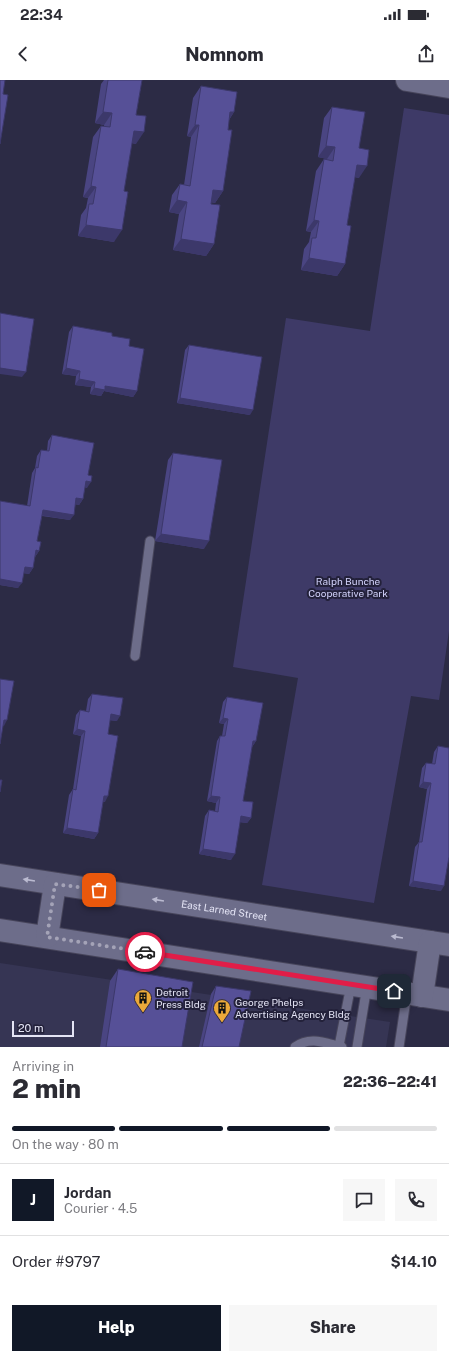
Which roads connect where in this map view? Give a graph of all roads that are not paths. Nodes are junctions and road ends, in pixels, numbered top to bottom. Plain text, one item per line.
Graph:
1 (407, 80) edge
2 (449, 87) edge
3 (150, 542) dead end
4 (135, 656) dead end
5 (0, 875) edge
6 (55, 884) junction
7 (0, 930) edge
8 (47, 937) junction
9 (440, 944) edge
10 (359, 986) junction
11 (414, 994) junction
12 (449, 1000) edge
13 (296, 1047) edge
14 (340, 1047) edge
15 (357, 1047) edge
16 (399, 1047) edge

1 - 2 street
3 - 4 lane
6 -> 5 street, East Larned Street
6 - 8 street
9 -> 6 street, East Larned Street
7 - 8 street
8 - 10 street
9 - 11 street
10 - 11 street
10 - 14 lane
10 - 15 lane
11 - 12 street
11 - 16 lane
13 - 14 lane

